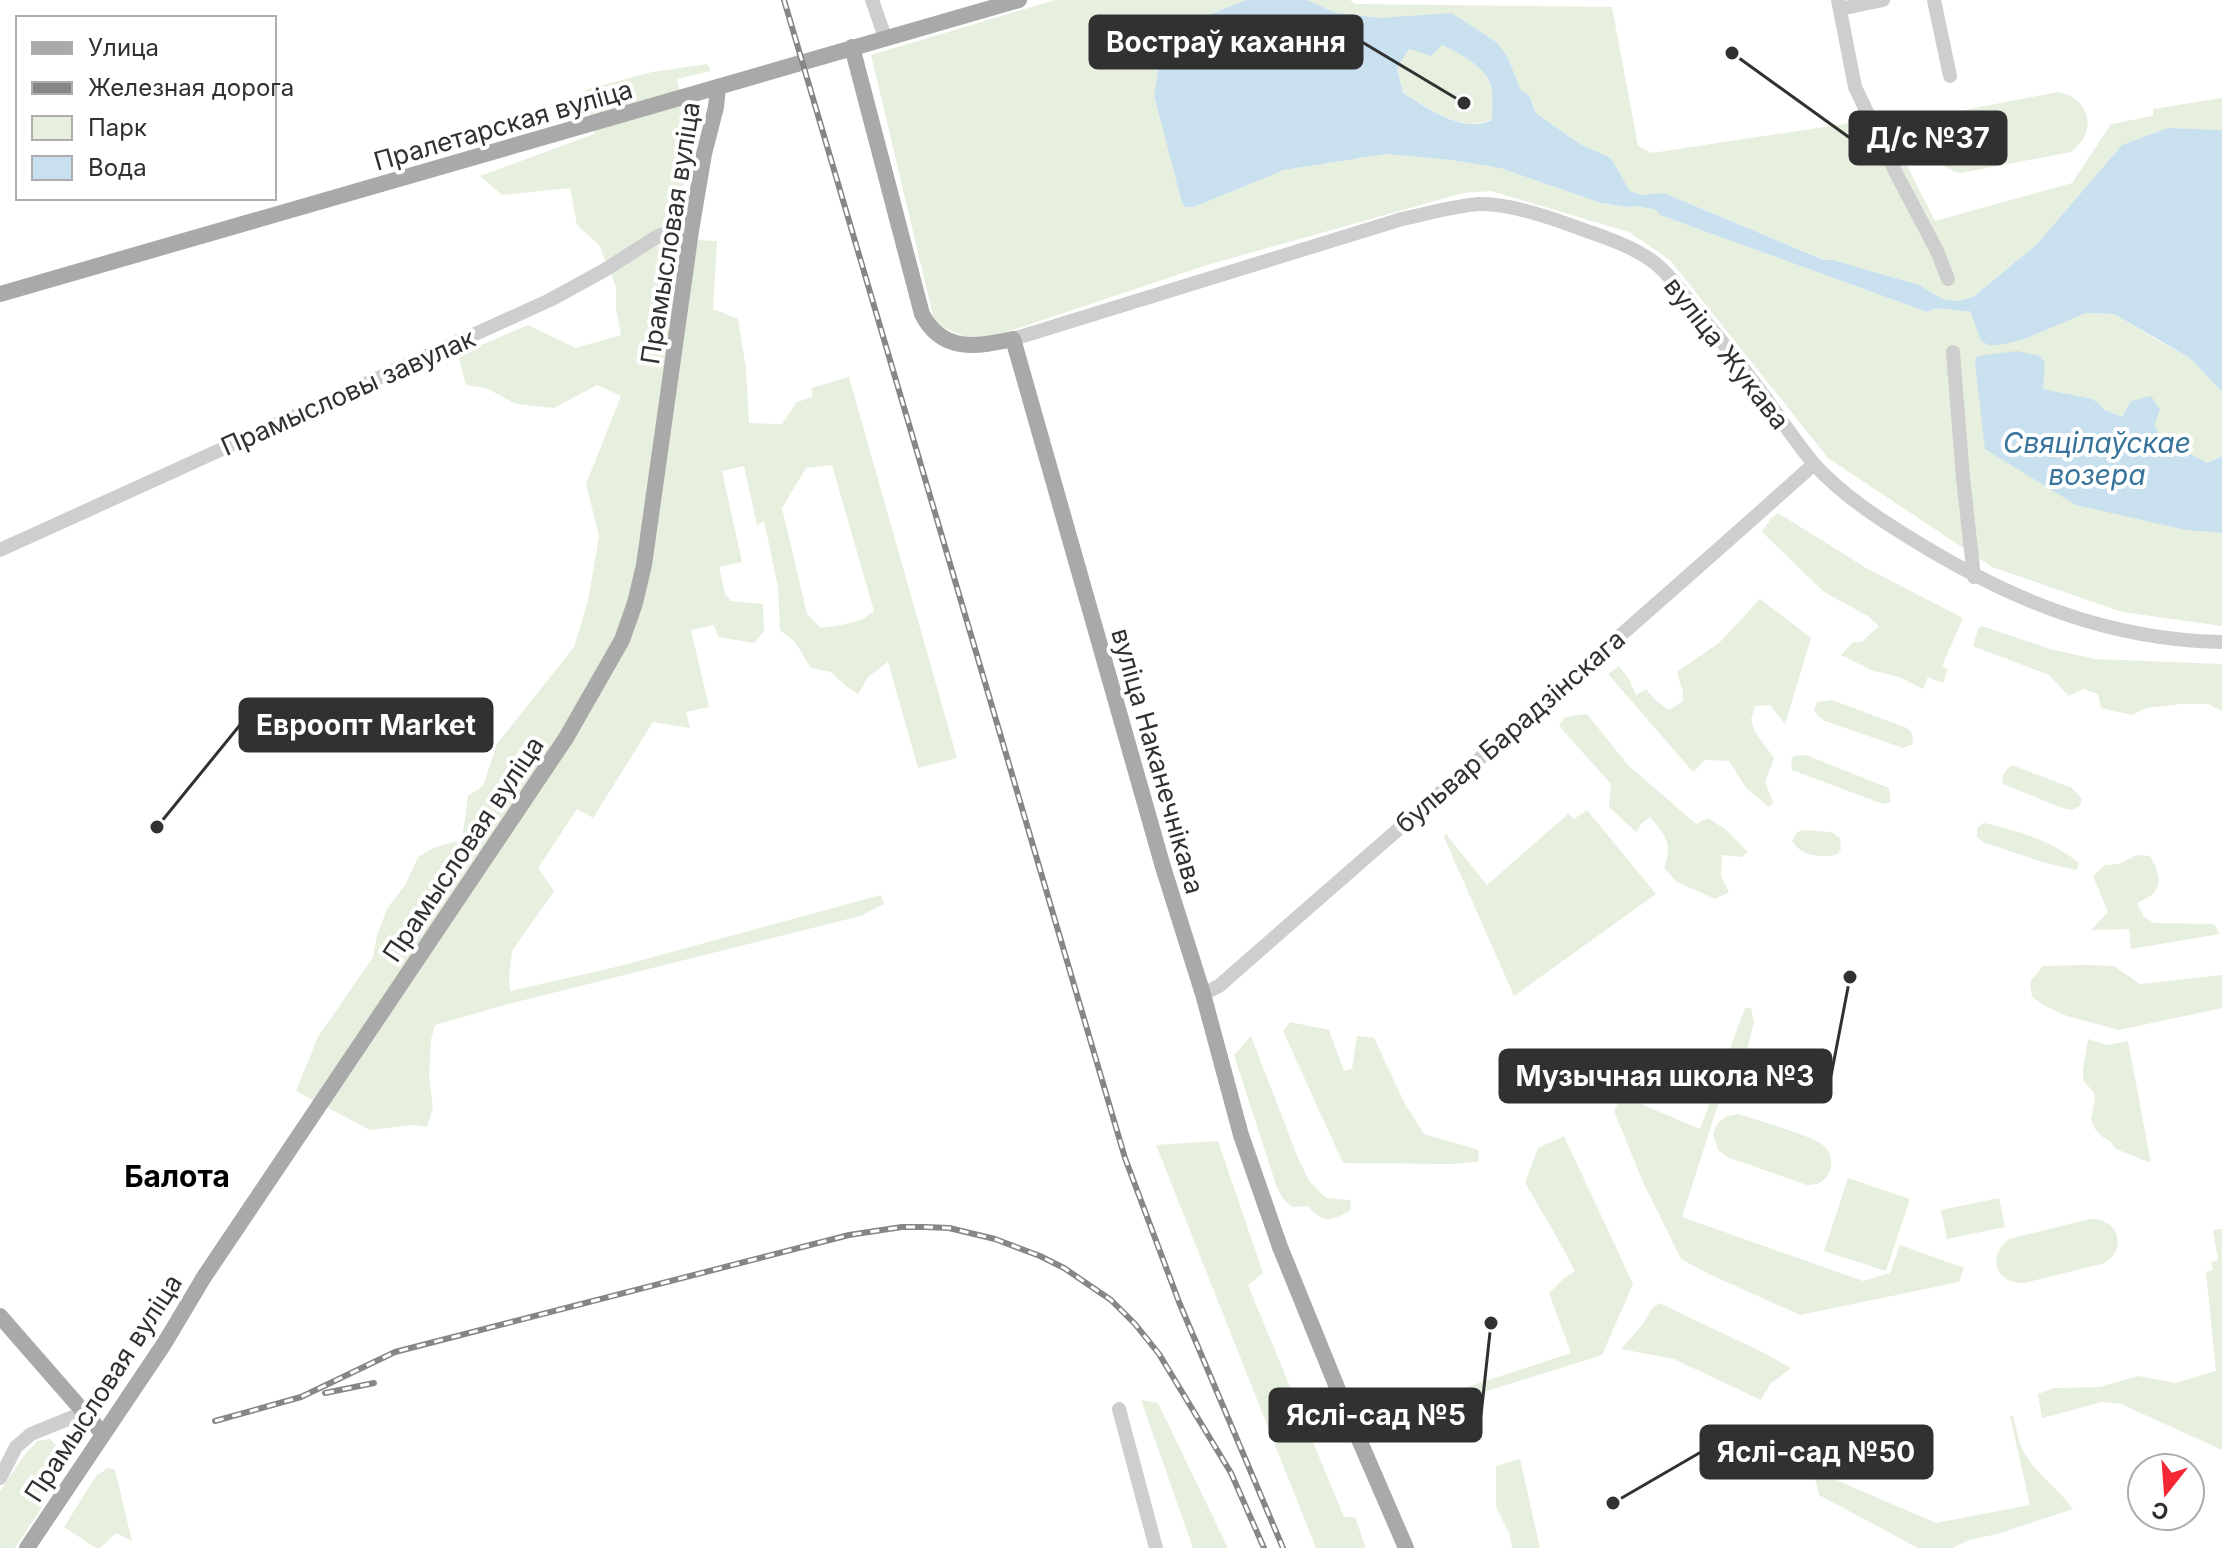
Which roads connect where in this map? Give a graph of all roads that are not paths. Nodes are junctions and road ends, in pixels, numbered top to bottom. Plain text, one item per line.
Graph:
1 (872, 0) edge
2 (1019, 0) edge
3 (1883, 0) edge
4 (1934, 0) edge
5 (1839, 4) edge
6 (885, 37) junction
7 (852, 47) junction
8 (1950, 76) dead end
9 (718, 88) junction
10 (691, 231) junction
11 (1948, 279) dead end
12 (0, 294) edge
13 (1013, 339) junction
14 (1953, 352) dead end
15 (1814, 464) junction
16 (0, 550) edge
17 (1974, 577) junction
18 (2222, 642) edge
19 (1203, 994) junction
20 (0, 1316) edge
21 (1119, 1409) dead end
22 (83, 1413) junction
23 (103, 1434) junction
24 (0, 1478) edge
25 (27, 1548) edge
26 (1156, 1548) edge
27 (1406, 1548) edge

1 - 6 street
2 - 6 main road, Пралетарская вуліца
3 - 5 street
4 - 8 street
5 - 11 street
6 - 7 main road, Пралетарская вуліца
7 - 9 main road, Пралетарская вуліца
7 - 13 main road
9 - 10 main road, Прамысловая вуліца
9 - 12 main road, Пралетарская вуліца
10 - 16 street, Прамысловы завулак
10 - 23 main road, Прамысловая вуліца
13 - 15 street, вуліца Жукава
13 - 19 main road, вуліца Наканечнікава
14 - 17 street
15 - 17 street, вуліца Жукава
15 - 19 street, бульвар Барадзінскага
17 - 18 street, вуліца Жукава
19 - 27 main road, вуліца Наканечнікава
20 - 22 main road
21 - 26 street
22 - 23 main road
22 - 24 street
23 - 25 main road, Прамысловая вуліца

